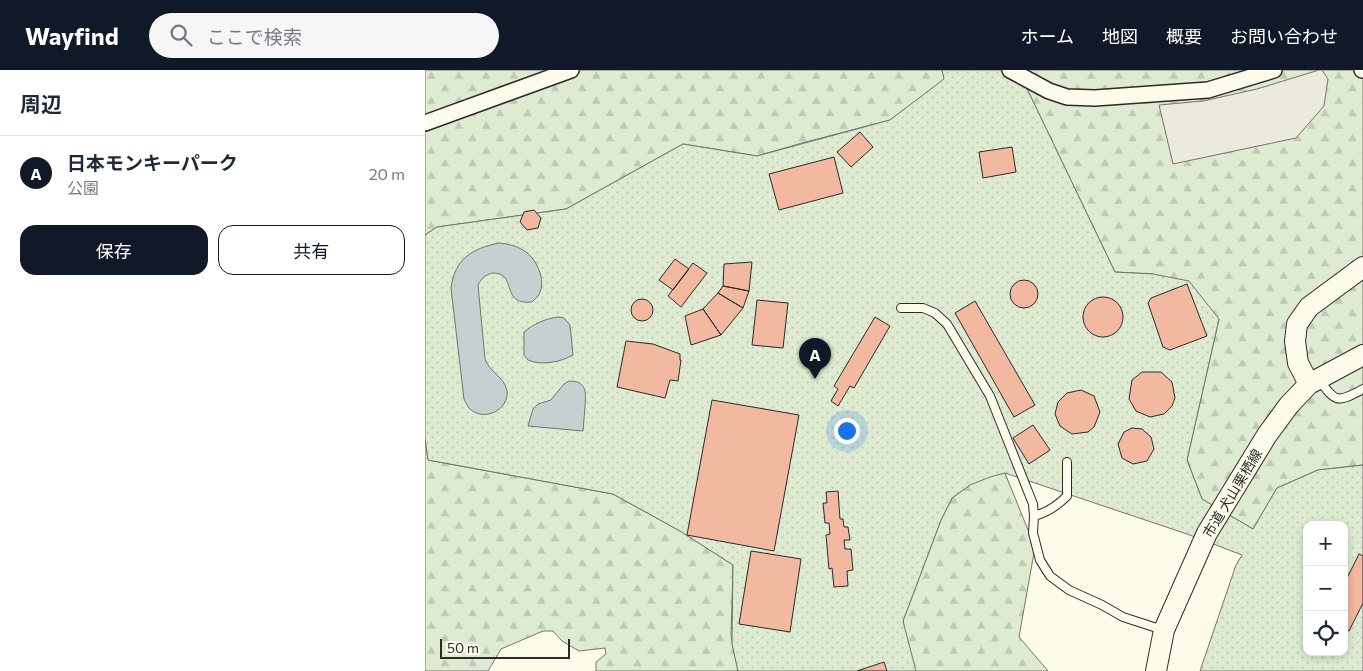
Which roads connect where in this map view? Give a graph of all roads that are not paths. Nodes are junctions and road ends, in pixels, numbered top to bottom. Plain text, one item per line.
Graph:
1 (571, 70) edge
2 (1010, 70) edge
3 (1274, 70) edge
4 (425, 123) edge
5 (1363, 268) edge
6 (901, 308) dead end
7 (1363, 355) edge
8 (1314, 381) junction
9 (1363, 389) edge
10 (1067, 462) dead end
11 (1035, 516) junction
12 (1165, 630) junction
13 (1157, 671) edge

1 - 4 street
2 - 3 street
5 - 8 street
6 - 11 lane
7 - 8 street, 市道 犬山栗栖線
8 - 9 lane
8 - 12 street, 市道 犬山栗栖線
10 - 11 lane
11 - 12 lane
12 - 13 street, 市道 犬山栗栖線

